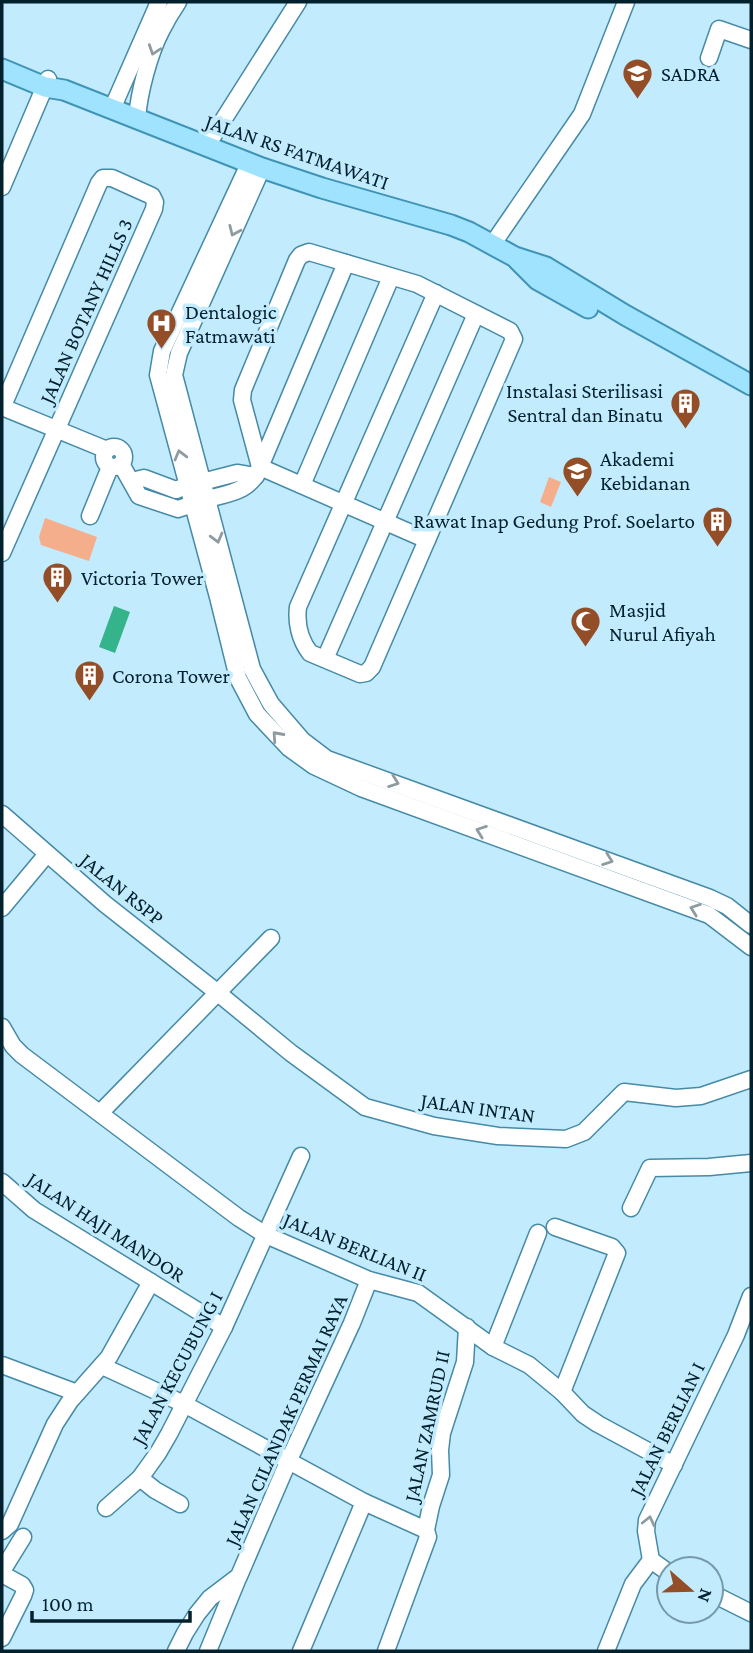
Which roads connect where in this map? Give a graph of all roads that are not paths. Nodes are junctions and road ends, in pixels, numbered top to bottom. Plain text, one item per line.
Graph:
1 (158, 2) edge
2 (178, 2) edge
3 (298, 2) edge
4 (626, 2) edge
5 (751, 40) edge
6 (709, 58) dead end
7 (2, 60) edge
8 (2, 69) edge
9 (52, 86) junction
10 (112, 109) junction
11 (137, 118) junction
12 (206, 147) junction
13 (255, 166) junction
14 (2, 187) edge
15 (492, 245) junction
16 (346, 263) junction
17 (391, 277) junction
18 (436, 293) junction
19 (596, 306) junction
20 (476, 314) junction
21 (751, 384) edge
22 (751, 398) edge
23 (2, 407) edge
24 (57, 430) junction
25 (116, 465) junction
26 (258, 471) junction
27 (132, 481) junction
28 (195, 484) junction
29 (302, 485) junction
30 (200, 501) junction
31 (343, 503) junction
32 (90, 516) dead end
33 (385, 522) junction
34 (427, 540) junction
35 (2, 553) edge
36 (325, 659) junction
37 (364, 780) junction
38 (2, 814) edge
39 (47, 855) junction
40 (2, 908) edge
41 (751, 925) edge
42 (271, 937) dead end
43 (751, 947) edge
44 (218, 993) junction
45 (2, 1027) edge
46 (751, 1079) edge
47 (100, 1113) junction
48 (301, 1156) dead end
49 (751, 1163) edge
50 (2, 1182) edge
51 (631, 1208) dead end
52 (555, 1227) dead end
53 (538, 1233) dead end
54 (266, 1235) junction
55 (369, 1280) junction
56 (151, 1282) junction
57 (751, 1296) edge
58 (224, 1327) junction
59 (467, 1327) junction
60 (736, 1335) junction
61 (751, 1342) edge
62 (493, 1347) junction
63 (2, 1365) edge
64 (102, 1366) junction
65 (562, 1392) junction
66 (77, 1393) junction
67 (184, 1404) junction
68 (288, 1462) junction
69 (674, 1465) junction
70 (140, 1478) junction
71 (364, 1503) junction
72 (180, 1504) dead end
73 (106, 1508) dead end
74 (6, 1528) edge
75 (426, 1530) junction
76 (23, 1537) dead end
77 (651, 1560) junction
78 (655, 1563) edge
79 (2, 1572) edge
80 (239, 1576) junction
81 (725, 1600) edge
82 (751, 1613) edge
83 (185, 1633) junction
84 (2, 1638) edge
85 (176, 1651) edge
86 (208, 1651) edge
87 (301, 1651) edge
88 (386, 1651) edge
89 (606, 1651) edge

1 - 10 street
2 -> 11 street
3 - 12 street
4 - 15 street
5 - 6 street
7 - 9 main road, JALAN RS FATMAWATI
8 - 9 main road, JALAN RS FATMAWATI
9 - 10 main road, JALAN RS FATMAWATI
9 - 14 street
10 - 11 main road, JALAN RS FATMAWATI
11 - 12 main road, JALAN RS FATMAWATI
12 - 13 main road, JALAN RS FATMAWATI
13 - 15 main road, JALAN RS FATMAWATI
13 - 28 street
15 - 19 main road, JALAN RS FATMAWATI
16 - 17 street
16 - 26 street
16 - 26 street
17 - 18 street
17 - 29 street
18 - 20 street
18 - 31 street
19 - 21 main road, JALAN RS FATMAWATI
19 - 22 main road, JALAN RS FATMAWATI
20 - 33 street
20 - 34 street
23 - 24 street
23 - 24 street, JALAN BOTANY HILLS 3
24 - 25 street
24 - 35 street, JALAN BOTANY HILLS 3
25 - 27 street
25 - 32 street
26 - 28 street
26 - 29 street
26 - 30 street
27 - 28 street
27 - 30 street
28 - 30 street
29 - 31 street
30 - 37 street
31 - 33 street
31 - 36 street
33 - 34 street
33 - 36 street
34 - 36 street
37 -> 41 street
43 -> 37 street
38 - 39 street, JALAN RSPP
39 - 40 street
39 - 44 street, JALAN RSPP
42 - 44 street
44 - 46 street, JALAN INTAN
44 - 47 street
45 - 47 street, JALAN BERLIAN II
47 - 54 street, JALAN BERLIAN II
48 - 54 street, JALAN KECUBUNG I
49 - 51 street
50 - 56 street, JALAN HAJI MANDOR
52 - 65 street
53 - 62 street
54 - 55 street, JALAN BERLIAN II
54 - 58 street, JALAN KECUBUNG I
55 - 59 street, JALAN BERLIAN II
55 - 68 street, JALAN CILANDAK PERMAI RAYA
56 - 58 street, JALAN HAJI MANDOR
56 - 64 street
57 - 60 street, JALAN BERLIAN I
58 - 67 street, JALAN KECUBUNG I
59 - 62 street, JALAN BERLIAN II
59 - 75 street, JALAN ZAMRUD II
60 - 61 street
60 - 69 street, JALAN BERLIAN I
62 - 65 street, JALAN BERLIAN II
63 - 66 street
64 - 66 street
64 - 67 street
65 - 69 street, JALAN BERLIAN II
66 - 74 street
67 - 68 street
67 - 70 street, JALAN KECUBUNG I
68 - 71 street
68 - 80 street, JALAN CILANDAK PERMAI RAYA
77 -> 69 street, JALAN BERLIAN I
70 - 72 street
70 - 73 street, JALAN KECUBUNG I
71 - 75 street
71 - 87 street
75 - 88 street, JALAN ZAMRUD II
76 - 79 street
77 - 78 street
77 - 89 street
79 - 84 street
80 - 83 street, JALAN CILANDAK PERMAI RAYA
80 - 86 street, JALAN CILANDAK PERMAI RAYA
81 - 82 street
83 - 85 street, JALAN CILANDAK PERMAI RAYA
83 - 86 street

